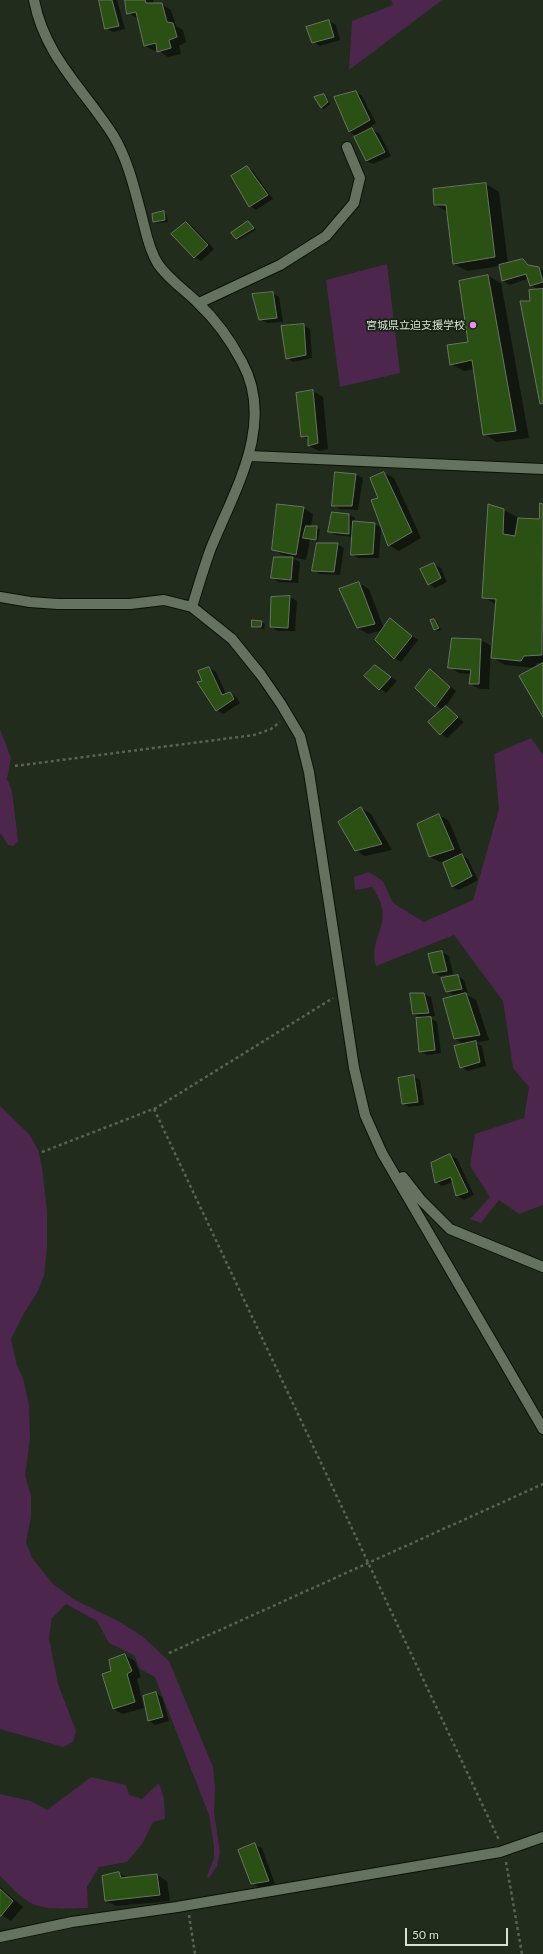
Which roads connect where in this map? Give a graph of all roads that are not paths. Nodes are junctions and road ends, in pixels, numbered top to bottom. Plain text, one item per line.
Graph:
1 (34, 0) edge
2 (347, 147) dead end
3 (199, 303) junction
4 (250, 456) junction
5 (543, 469) edge
6 (0, 596) edge
7 (192, 607) junction
8 (382, 1153) junction
9 (543, 1267) edge
10 (543, 1429) edge
11 (543, 1837) edge
12 (0, 1937) edge

1 - 3 street
2 - 3 street
3 - 4 street
4 - 5 street
4 - 7 street
6 - 7 street
7 - 8 street
8 - 9 street
8 - 10 street
11 - 12 street

